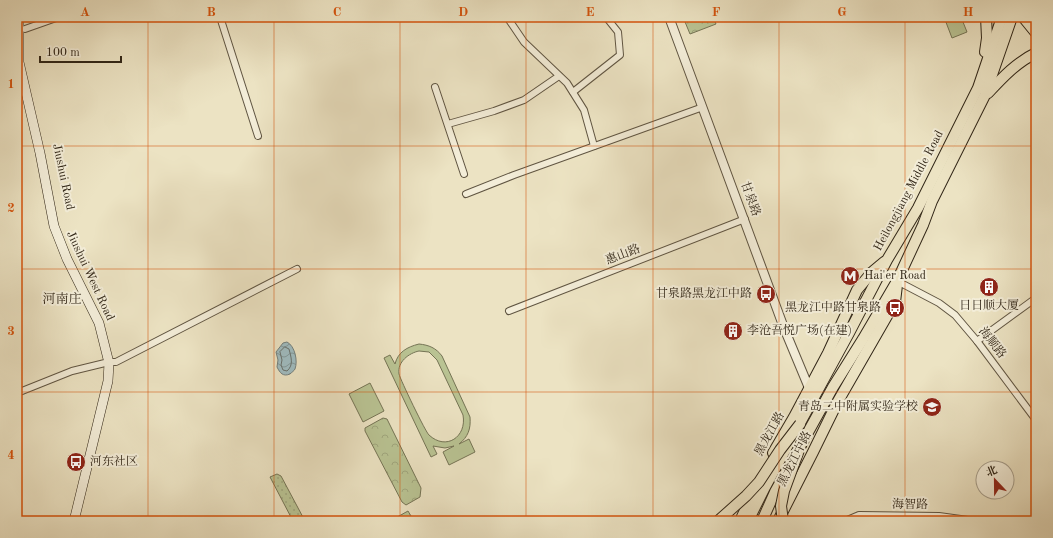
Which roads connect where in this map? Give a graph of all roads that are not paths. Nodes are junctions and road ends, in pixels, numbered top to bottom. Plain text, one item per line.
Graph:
1 (59, 17) edge
2 (220, 17) edge
3 (507, 17) edge
4 (606, 17) edge
5 (669, 17) edge
6 (986, 17) edge
7 (1002, 17) edge
8 (1012, 17) edge
9 (1023, 17) edge
10 (22, 22) edge
11 (1036, 33) edge
12 (1036, 53) edge
13 (559, 76) junction
14 (435, 87) dead end
15 (572, 92) junction
16 (982, 92) junction
17 (703, 107) junction
18 (448, 124) junction
19 (258, 136) dead end
20 (594, 146) junction
21 (464, 174) dead end
22 (466, 194) dead end
23 (745, 219) junction
24 (887, 260) junction
25 (297, 270) dead end
26 (897, 281) junction
27 (1036, 298) edge
28 (509, 310) dead end
29 (978, 341) junction
30 (112, 362) junction
31 (809, 388) junction
32 (17, 393) edge
33 (1036, 420) edge
34 (800, 424) junction
35 (802, 442) junction
36 (74, 521) edge
37 (80, 521) edge
38 (718, 521) edge
39 (740, 521) edge
40 (748, 521) edge
41 (762, 521) edge
42 (778, 521) edge
43 (783, 521) edge
44 (845, 521) edge
45 (975, 521) edge

1 - 10 street
2 - 19 street
3 - 13 street
4 - 15 street
5 - 17 street, 甘泉路
6 - 16 main road
7 - 16 main road, Heilongjiang Middle Road
8 - 16 main road, Heilongjiang Middle Road
9 - 11 main road
10 - 30 main road, Jiushui West Road
12 - 16 main road
13 - 15 street
13 - 18 street
14 - 18 street
15 - 20 street
16 - 24 main road, Heilongjiang Middle Road
16 - 26 main road, Heilongjiang Middle Road
17 - 20 street
17 - 23 street, 甘泉路
18 - 21 street
20 - 22 street
23 - 28 street, 惠山路
23 - 31 street, 甘泉路
24 - 31 main road, 黑龙江路
24 - 34 main road, Heilongjiang Middle Road
25 - 30 street
26 - 29 street, 海顺路
26 - 35 main road, Heilongjiang Middle Road
26 - 42 main road, 黑龙江中路
27 - 29 street
29 - 33 street, 海顺路
30 - 32 street
30 - 36 main road, Jiushui West Road
30 - 37 main road
31 - 39 main road, 黑龙江路
34 - 38 main road, bridge
34 - 40 main road, Heilongjiang Middle Road, bridge
35 - 41 main road, Heilongjiang Middle Road, bridge
35 - 43 main road, bridge
44 - 45 street, 海智路

